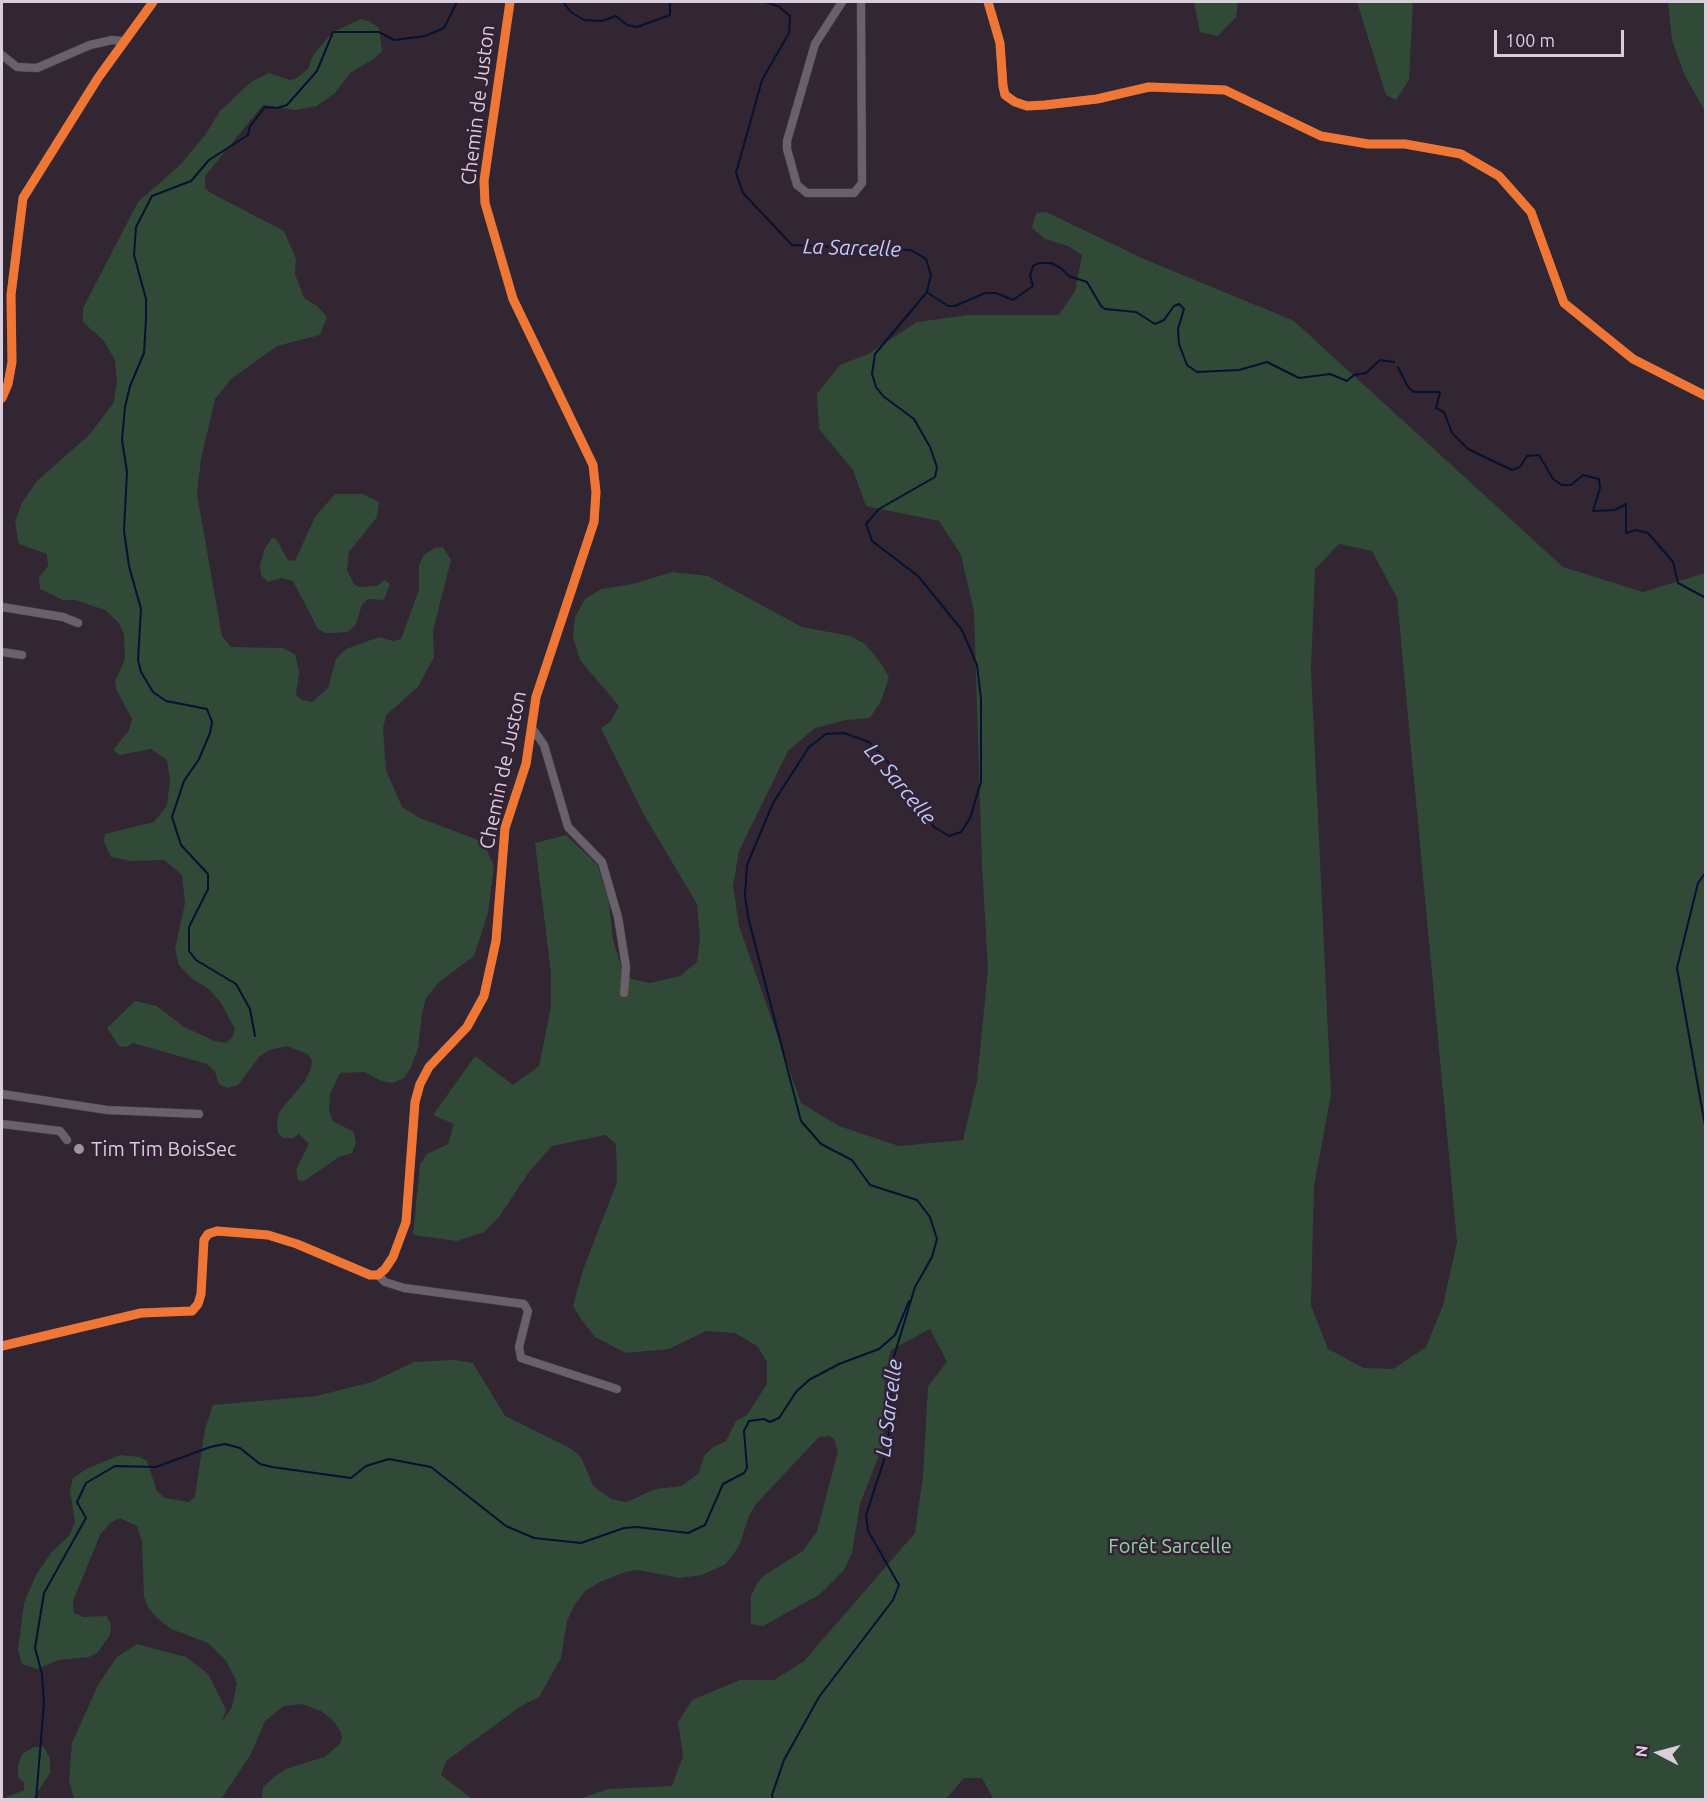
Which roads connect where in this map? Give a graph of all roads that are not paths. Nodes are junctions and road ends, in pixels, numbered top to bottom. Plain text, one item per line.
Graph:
1 (153, 2) edge
2 (510, 2) edge
3 (842, 2) edge
4 (861, 2) edge
5 (988, 2) edge
6 (123, 41) junction
7 (2, 55) edge
8 (1706, 396) edge
9 (2, 398) edge
10 (2, 607) edge
11 (78, 623) dead end
12 (2, 652) edge
13 (22, 655) dead end
14 (532, 728) junction
15 (624, 993) dead end
16 (2, 1094) edge
17 (199, 1113) dead end
18 (2, 1124) edge
19 (67, 1140) dead end
20 (378, 1275) junction
21 (2, 1346) edge
22 (617, 1389) dead end

1 - 6 street
2 - 14 street, Chemin de Juston
3 - 4 street
5 - 8 street
6 - 7 street
6 - 9 street
10 - 11 street
12 - 13 street
14 - 15 street
14 - 20 street, Chemin de Juston
16 - 17 street
18 - 19 street
20 - 21 street
20 - 22 street

